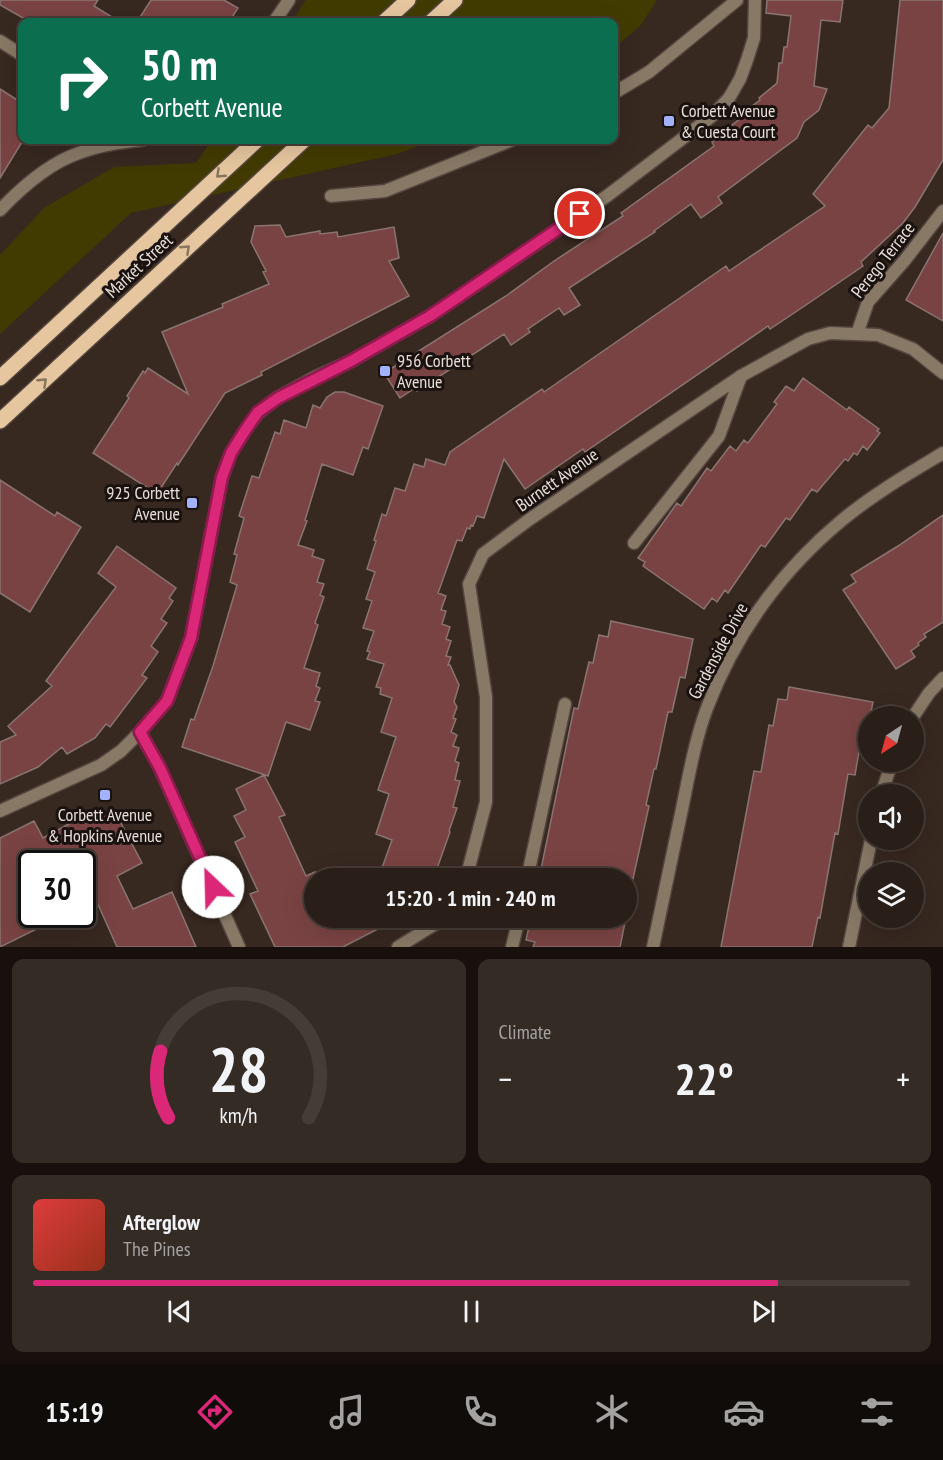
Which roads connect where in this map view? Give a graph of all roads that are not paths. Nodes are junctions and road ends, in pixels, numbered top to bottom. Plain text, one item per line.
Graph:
1 (289, 0) edge
2 (408, 0) edge
3 (455, 0) edge
4 (737, 0) edge
5 (755, 0) edge
6 (277, 18) edge
7 (388, 18) edge
8 (435, 18) edge
9 (0, 41) edge
10 (18, 52) edge
11 (618, 91) edge
12 (110, 144) edge
13 (254, 144) edge
14 (300, 144) edge
15 (502, 144) edge
16 (331, 196) dead end
17 (0, 210) edge
18 (943, 211) edge
19 (857, 334) junction
20 (943, 373) edge
21 (741, 376) junction
22 (0, 378) edge
23 (0, 421) edge
24 (943, 453) edge
25 (634, 543) dead end
26 (943, 678) edge
27 (565, 704) dead end
28 (920, 706) edge
29 (140, 732) junction
30 (0, 811) edge
31 (869, 850) edge
32 (469, 868) edge
33 (529, 868) edge
34 (427, 928) edge
35 (517, 928) edge
36 (239, 947) edge
37 (398, 947) edge
38 (512, 947) edge
39 (653, 947) edge
40 (849, 947) edge

1 - 6 street
2 - 7 main road
3 - 8 main road
4 - 11 street
5 - 29 street
9 - 10 street
12 - 17 street
13 -> 22 main road, Market Street
23 -> 14 main road, Market Street
15 - 16 street
18 - 19 street, Perego Terrace
19 - 20 street, Burnett Avenue
19 - 21 street, Burnett Avenue
21 - 25 street
21 - 32 street, Burnett Avenue
24 - 39 street, Gardenside Drive
26 - 28 street
27 - 33 street
29 - 30 street
29 - 36 street
31 - 40 street
34 - 37 street
35 - 38 street

